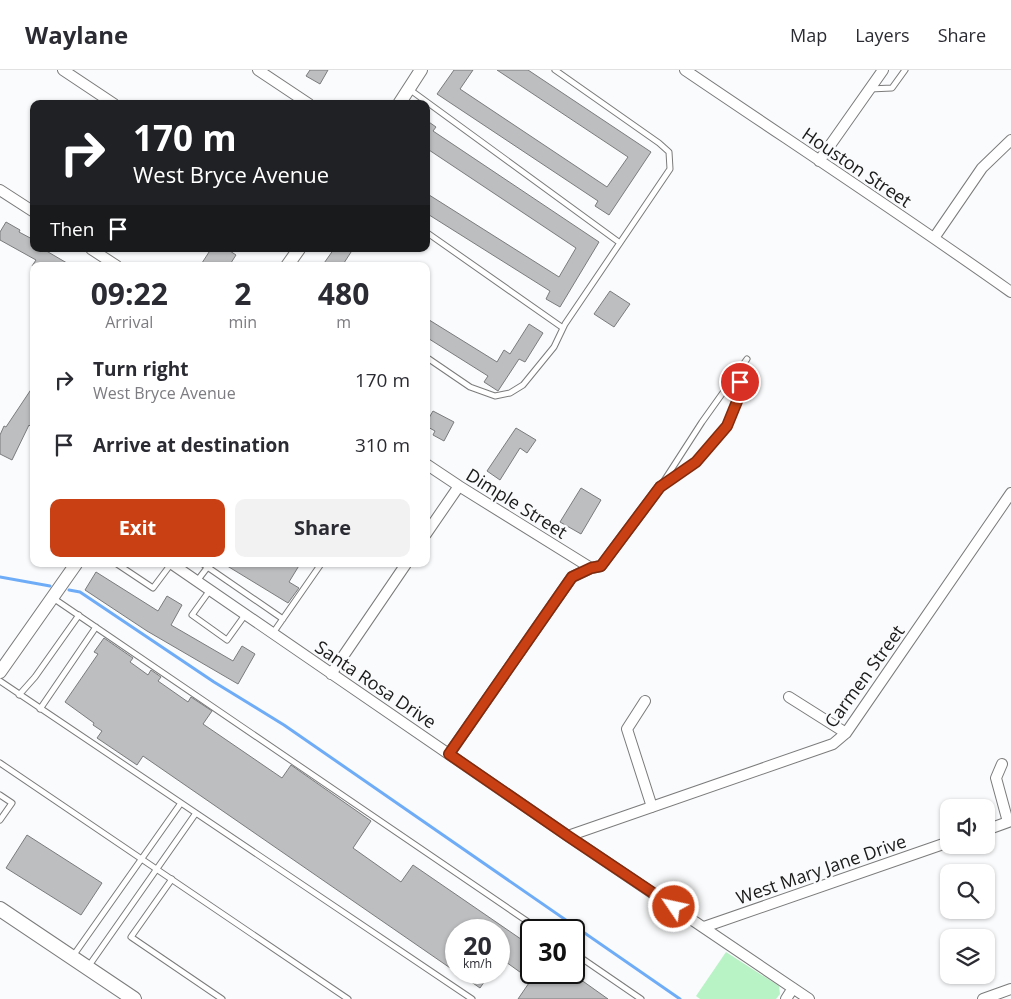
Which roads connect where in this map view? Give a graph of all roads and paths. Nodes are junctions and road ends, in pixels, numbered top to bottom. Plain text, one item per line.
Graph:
1 (63, 70) edge
2 (258, 70) edge
3 (421, 70) edge
4 (555, 70) edge
5 (685, 70) edge
6 (883, 70) edge
7 (905, 70) edge
8 (409, 89) junction
9 (870, 89) junction
10 (108, 100) edge
11 (302, 100) edge
12 (401, 100) edge
13 (424, 100) edge
14 (430, 105) edge
15 (1011, 140) edge
16 (819, 161) junction
17 (0, 190) edge
18 (30, 209) edge
19 (430, 235) edge
20 (934, 238) junction
21 (620, 242) junction
22 (96, 252) edge
23 (111, 262) edge
24 (1011, 292) edge
25 (563, 328) junction
26 (747, 359) dead end
27 (430, 360) edge
28 (740, 369) junction
29 (430, 467) edge
30 (459, 486) junction
31 (660, 487) junction
32 (1011, 493) edge
33 (430, 528) edge
34 (74, 567) edge
35 (121, 567) edge
36 (170, 567) edge
37 (177, 567) edge
38 (206, 567) edge
39 (210, 567) edge
40 (319, 567) edge
41 (404, 567) edge
42 (591, 568) junction
43 (198, 581) junction
44 (210, 590) junction
45 (53, 597) junction
46 (246, 614) junction
47 (79, 615) junction
48 (283, 619) junction
49 (96, 627) junction
50 (273, 633) junction
51 (0, 672) edge
52 (331, 674) junction
53 (0, 681) edge
54 (19, 694) junction
55 (789, 697) dead end
56 (645, 701) dead end
57 (40, 709) junction
58 (846, 733) junction
59 (449, 754) junction
60 (0, 763) edge
61 (1002, 764) dead end
62 (0, 795) edge
63 (181, 803) junction
64 (652, 807) junction
65 (196, 813) junction
66 (0, 820) edge
67 (1009, 822) edge
68 (995, 827) edge
69 (568, 836) junction
70 (940, 845) edge
71 (142, 859) junction
72 (156, 869) junction
73 (172, 879) junction
74 (0, 908) edge
75 (524, 919) edge
76 (704, 927) junction
77 (72, 958) junction
78 (585, 961) edge
79 (87, 968) junction
80 (793, 988) junction
81 (1011, 989) edge
82 (134, 999) edge
83 (222, 999) edge
84 (348, 999) edge
85 (472, 999) edge
86 (641, 999) edge
87 (786, 999) edge
88 (809, 999) edge
89 (983, 999) edge

1 - 10 street
2 - 11 street
3 - 8 street
4 - 21 lane
5 - 16 street, Houston Street
6 - 9 street
7 - 9 lane
8 - 12 street
8 - 13 lane
9 - 16 street
14 - 21 lane
15 - 20 street
16 - 20 street, Houston Street
17 - 18 street
19 - 25 lane
20 - 24 street, Houston Street
21 - 25 lane
22 - 23 street
25 - 27 lane
26 - 28 lane
28 - 31 lane
28 - 31 lane
29 - 30 street, Dimple Street
30 - 33 street
30 - 42 street, Dimple Street
31 - 42 street
32 - 58 street, Carmen Street
34 - 45 street
35 - 36 lane
37 - 43 street, Santa Rosa Drive
38 - 43 lane
39 - 48 lane
40 - 48 lane
41 - 52 street
42 - 59 street
43 - 44 street, Santa Rosa Drive
44 - 46 street, Santa Rosa Drive
44 - 46 lane
45 - 47 lane
45 - 51 street
46 - 50 street, Santa Rosa Drive
47 - 49 lane
47 - 54 lane
48 - 50 lane
49 - 57 lane
49 - 75 lane
50 - 52 street, Santa Rosa Drive
52 - 59 street, Santa Rosa Drive
53 - 54 lane
54 - 57 lane
55 - 58 street
56 - 64 street
57 - 63 lane
58 - 64 street, Carmen Street
59 - 69 street, Santa Rosa Drive
60 - 71 lane
61 - 67 street
62 - 66 lane
63 - 65 lane
63 - 71 lane
64 - 69 street, Carmen Street
65 - 72 lane
65 - 85 lane
67 - 68 street
69 - 76 street, Santa Rosa Drive
70 - 76 street, West Mary Jane Drive
71 - 72 lane
71 - 77 lane
72 - 73 lane
72 - 79 lane
73 - 83 lane
73 - 84 lane
74 - 77 main road
76 - 80 street, Santa Rosa Drive
77 - 79 main road
78 - 86 lane
79 - 82 main road
80 - 87 street
80 - 88 street, Santa Rosa Drive
81 - 89 street

